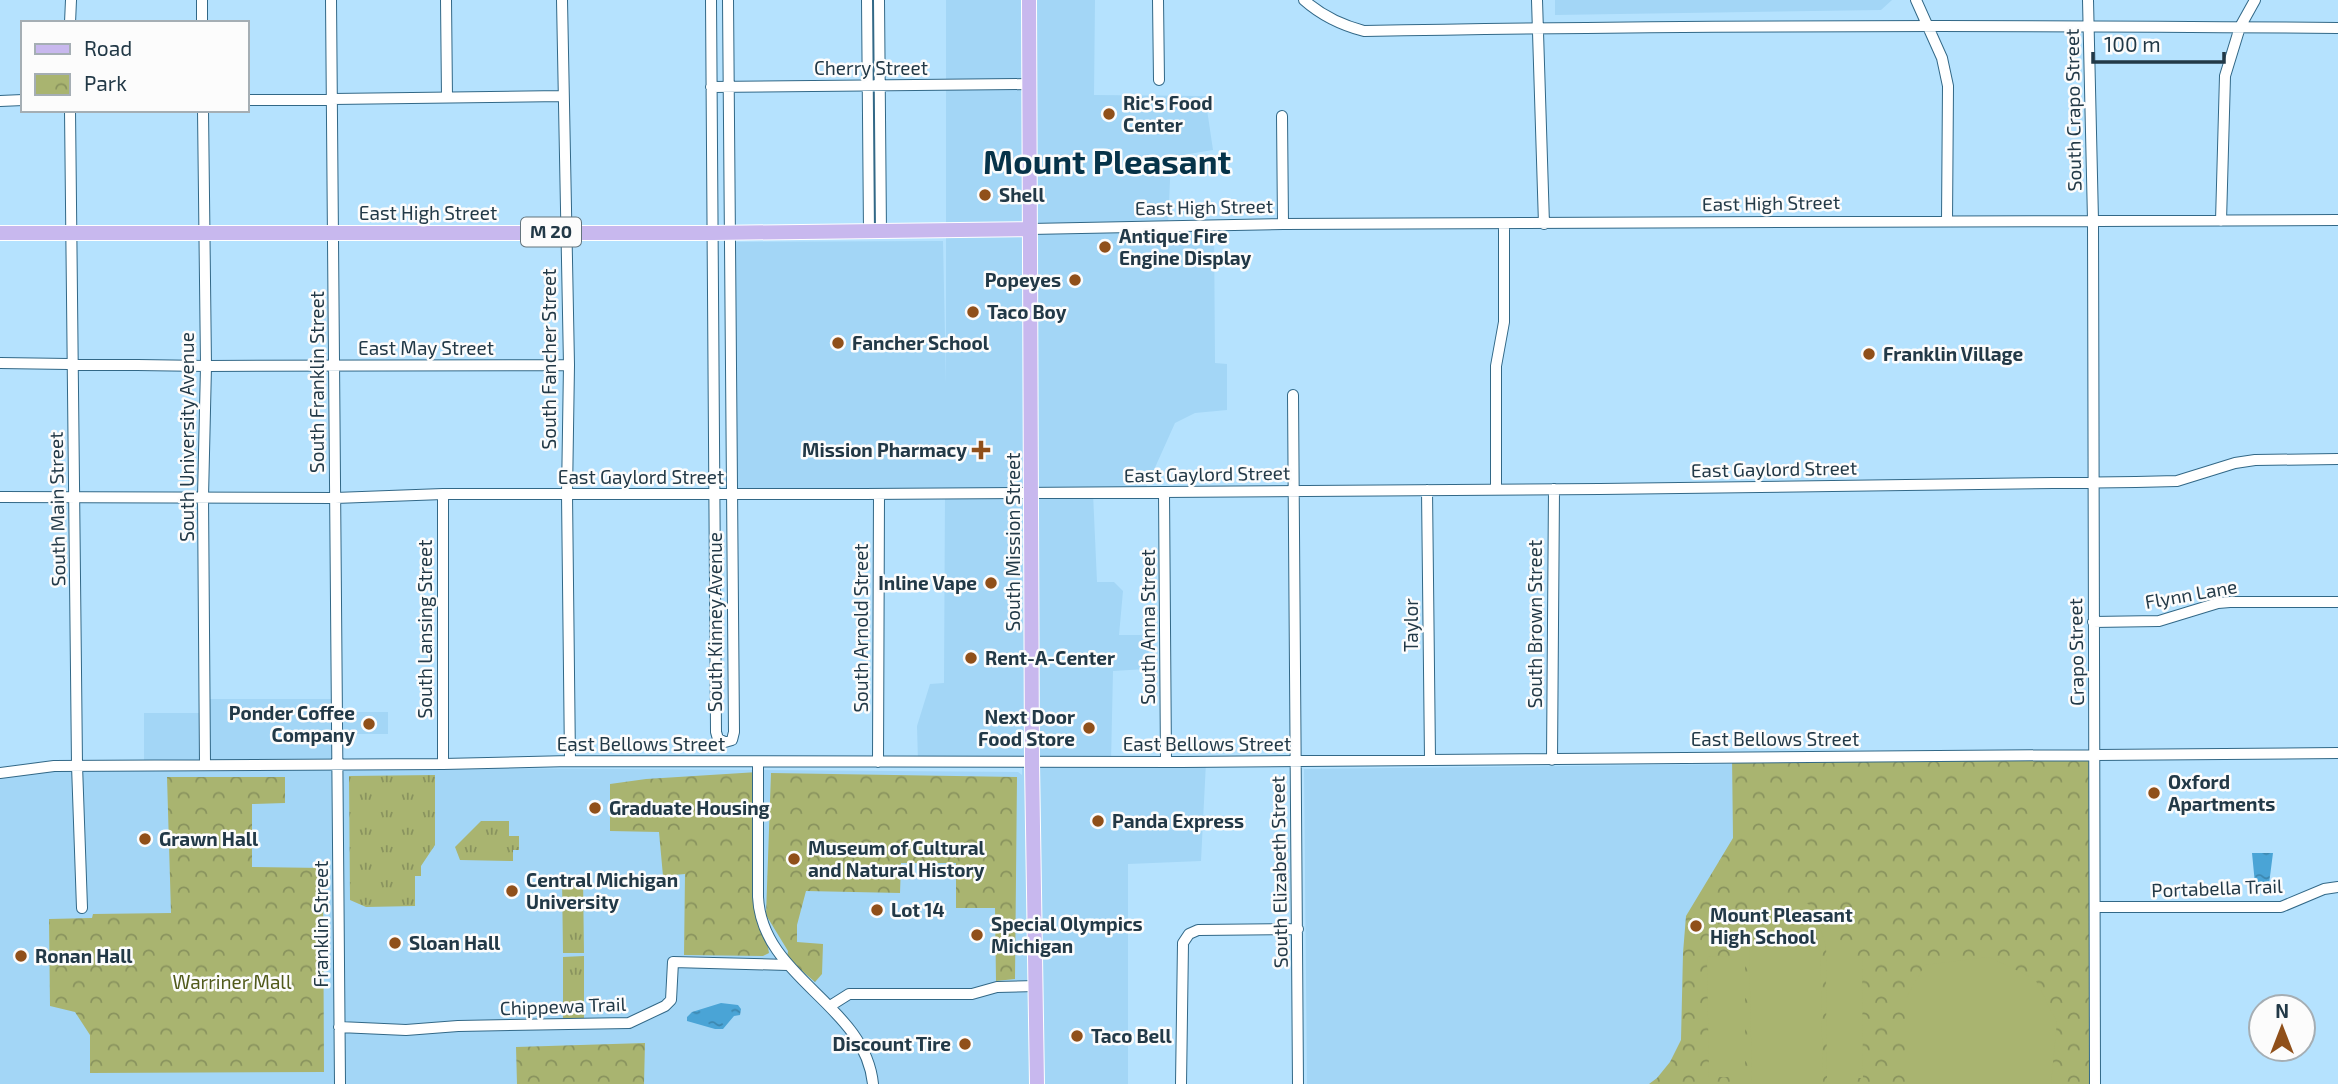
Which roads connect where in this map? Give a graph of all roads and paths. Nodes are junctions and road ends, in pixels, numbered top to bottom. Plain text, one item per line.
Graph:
1 (71, 0) edge
2 (202, 0) edge
3 (331, 0) edge
4 (446, 0) edge
5 (562, 0) edge
6 (711, 0) edge
7 (728, 0) edge
8 (867, 0) edge
9 (879, 0) edge
10 (1029, 0) edge
11 (1158, 0) edge
12 (1304, 0) edge
13 (1537, 0) edge
14 (1916, 0) edge
15 (2088, 0) edge
16 (2255, 0) edge
17 (70, 21) edge
18 (202, 21) edge
19 (2089, 25) junction
20 (2239, 27) junction
21 (1537, 28) junction
22 (1928, 28) junction
23 (2338, 28) edge
24 (1159, 80) dead end
25 (1030, 84) junction
26 (868, 85) junction
27 (880, 85) junction
28 (728, 86) junction
29 (711, 87) junction
30 (562, 96) junction
31 (447, 97) junction
32 (332, 99) junction
33 (21, 100) edge
34 (248, 100) edge
35 (0, 101) edge
36 (70, 112) edge
37 (202, 112) edge
38 (1282, 116) dead end
39 (2093, 220) junction
40 (2221, 220) junction
41 (2338, 220) edge
42 (1947, 221) junction
43 (1283, 224) junction
44 (1544, 224) junction
45 (1504, 225) junction
46 (1030, 229) junction
47 (203, 232) junction
48 (333, 232) junction
49 (565, 232) junction
50 (875, 232) junction
51 (0, 233) edge
52 (71, 233) junction
53 (713, 233) junction
54 (730, 233) junction
55 (0, 363) edge
56 (73, 364) junction
57 (334, 365) junction
58 (569, 365) junction
59 (206, 366) junction
60 (1293, 395) dead end
61 (2338, 459) edge
62 (2093, 483) junction
63 (1496, 489) junction
64 (1554, 489) junction
65 (1427, 490) junction
66 (1294, 491) junction
67 (1032, 492) junction
68 (1164, 492) junction
69 (443, 494) junction
70 (567, 494) junction
71 (879, 494) junction
72 (715, 495) junction
73 (732, 495) junction
74 (0, 497) edge
75 (74, 497) junction
76 (203, 497) junction
77 (335, 498) junction
78 (2338, 602) edge
79 (2093, 622) junction
80 (2095, 753) junction
81 (2338, 753) edge
82 (1430, 759) junction
83 (1552, 760) junction
84 (570, 761) junction
85 (1295, 761) junction
86 (758, 762) junction
87 (878, 762) junction
88 (1166, 762) junction
89 (1032, 763) junction
90 (205, 764) junction
91 (337, 764) junction
92 (443, 764) junction
93 (77, 765) junction
94 (0, 773) edge
95 (2338, 887) edge
96 (2095, 907) junction
97 (82, 908) dead end
98 (1298, 929) junction
99 (788, 965) junction
100 (1036, 986) junction
101 (830, 1006) junction
102 (339, 1027) junction
103 (340, 1084) edge
104 (873, 1084) edge
105 (1037, 1084) edge
106 (1181, 1084) edge
107 (1298, 1084) edge
108 (2095, 1084) edge

1 - 17 street
2 - 18 street
3 - 32 street, South Franklin Street
4 - 31 street
5 - 30 street, South Fancher Street
6 - 29 street, South Kinney Avenue
7 - 28 street, South Kinney Avenue
8 - 26 street
9 - 27 street
10 - 25 main road, South Mission Street
11 - 24 street
12 - 21 street
13 - 21 street
14 - 22 street
15 - 19 street, South Crapo Street
16 - 20 street
19 - 20 street
19 - 22 street
19 - 39 street, South Crapo Street
20 - 23 street
20 - 40 street
21 - 22 street
21 - 44 street
22 - 42 street
25 - 27 street, Cherry Street
25 - 46 main road, South Mission Street
26 - 27 street, Cherry Street
26 - 28 street, Cherry Street
26 - 50 street
27 - 50 street
28 - 29 street, Cherry Street
28 - 54 street, South Kinney Avenue
29 - 53 street, South Kinney Avenue
30 - 31 street
30 - 49 street, South Fancher Street
31 - 32 street
32 - 34 street
32 - 48 street, South Franklin Street
33 - 35 street
36 - 52 street, South Main Street
37 - 47 street, South University Avenue
38 - 43 street
39 - 40 street, East High Street
39 - 42 street, East High Street
39 - 62 street, Crapo Street
40 - 41 street, East High Street
42 - 44 street, East High Street
43 - 45 street, East High Street
43 - 46 street, East High Street
44 - 45 street, East High Street
45 - 63 street
46 - 50 main road, East High Street / M 20
46 - 67 main road, South Mission Street
47 - 48 main road, East High Street / M 20
47 - 52 main road, East High Street / M 20
47 - 59 street, South University Avenue
48 - 49 main road, East High Street / M 20
48 - 57 street, South Franklin Street
49 - 53 main road, East High Street / M 20
49 - 58 street, South Fancher Street
50 - 54 main road, East High Street / M 20
51 - 52 main road, M 20
52 - 56 street, South Main Street
53 - 54 main road, East High Street / M 20
53 - 72 street, South Kinney Avenue
54 - 73 street, South Kinney Avenue
55 - 56 street, East May Street
56 - 59 street, East May Street
56 - 75 street, South Main Street
57 - 58 street, East May Street
57 - 59 street, East May Street
57 - 77 street, South Franklin Street
58 - 70 street, South Fancher Street
59 - 76 street, South University Avenue
60 - 66 street, South Elizabeth Street
61 - 62 street, East Gaylord Street
62 - 64 street, East Gaylord Street
62 - 79 street, Crapo Street
63 - 64 street, East Gaylord Street
63 - 65 street, East Gaylord Street
64 - 83 street, South Brown Street
65 - 66 street, East Gaylord Street
65 - 82 street, Taylor
66 - 68 street, East Gaylord Street
66 - 85 street, South Elizabeth Street
67 - 68 street, East Gaylord Street
67 - 71 street, East Gaylord Street
67 - 89 main road, South Mission Street
68 - 88 street, South Anna Street
69 - 70 street, East Gaylord Street
69 - 77 street, East Gaylord Street
69 - 92 street, South Lansing Street
70 - 72 street, East Gaylord Street
70 - 84 street, South Fancher Street
71 - 73 street, East Gaylord Street
71 - 87 street, South Arnold Street
72 - 73 street, East Gaylord Street
72 - 73 street, South Kinney Avenue
74 - 75 street, East Gaylord Street
75 - 76 street, East Gaylord Street
75 - 93 street, South Main Street
76 - 77 street, East Gaylord Street
76 - 90 street, South University Avenue
77 - 91 street, South Franklin Street
78 - 79 street, Flynn Lane
79 - 80 street, Crapo Street
80 - 81 street, East Bellows Street
80 - 83 street, East Bellows Street
80 - 96 street, Crapo Street
82 - 83 street, East Bellows Street
82 - 85 street, East Bellows Street
84 - 86 street, East Bellows Street
84 - 92 street, East Bellows Street
85 - 88 street, East Bellows Street
85 - 98 street, South Elizabeth Street
86 - 87 street, East Bellows Street
86 - 99 street
87 - 89 street, East Bellows Street
88 - 89 street, East Bellows Street
89 - 100 main road, South Mission Street
90 - 91 street, East Bellows Street
90 - 93 street, East Bellows Street
91 - 92 street, East Bellows Street
91 - 102 street, Franklin Street
93 - 94 street, East Bellows Street
93 - 97 street, South Main Street
95 - 96 street, Portabella Trail
96 - 108 street, Crapo Street
98 - 106 street
98 - 107 street, South Elizabeth Street
99 - 101 street
99 - 102 street, Chippewa Trail
100 - 101 street
100 - 105 main road, South Mission Street
101 - 104 street
102 - 103 street, Franklin Street

